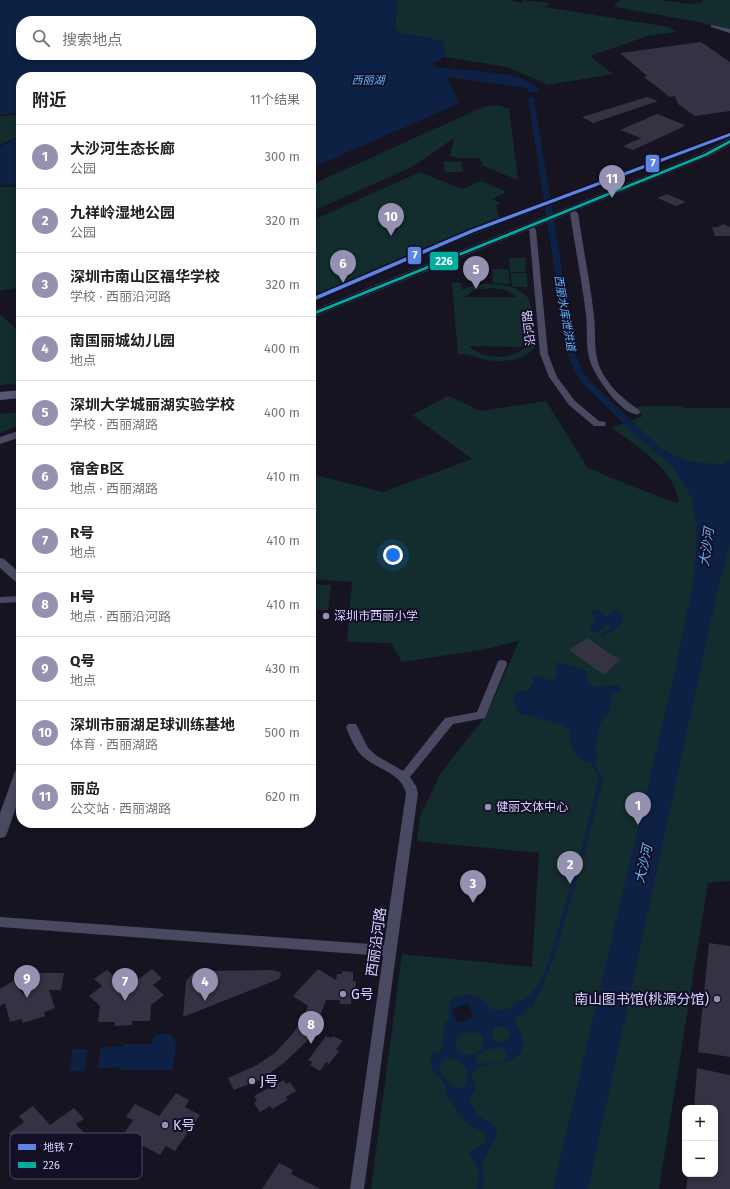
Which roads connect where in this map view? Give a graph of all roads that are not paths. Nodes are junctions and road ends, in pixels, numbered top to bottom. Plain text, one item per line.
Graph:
1 (713, 26) dead end
2 (730, 31) edge
3 (730, 141) edge
4 (730, 147) edge
5 (571, 211) junction
6 (547, 221) junction
7 (532, 230) junction
8 (316, 313) edge
9 (316, 318) edge
10 (16, 390) edge
11 (0, 392) edge
12 (16, 394) edge
13 (0, 396) edge
14 (636, 412) dead end
15 (602, 424) dead end
16 (16, 435) edge
17 (0, 441) edge
18 (0, 562) edge
19 (16, 576) edge
20 (16, 599) edge
21 (0, 600) edge
22 (502, 664) dead end
23 (352, 727) dead end
24 (404, 777) junction
25 (16, 788) edge
26 (0, 833) edge
27 (0, 922) edge
28 (390, 951) junction
29 (357, 1189) edge

1 - 2 street
3 - 5 main road
4 - 5 main road
5 - 6 main road
5 - 14 street
6 - 7 main road
6 - 8 main road
7 - 9 main road
7 - 15 street, 沿河路
10 - 11 main road
12 - 13 main road
16 - 17 street
18 - 19 street
20 - 21 street
22 - 24 street
23 - 24 street
24 - 28 street, 西丽沿河路
25 - 26 street
27 - 28 street
28 - 29 street, 西丽沿河路

